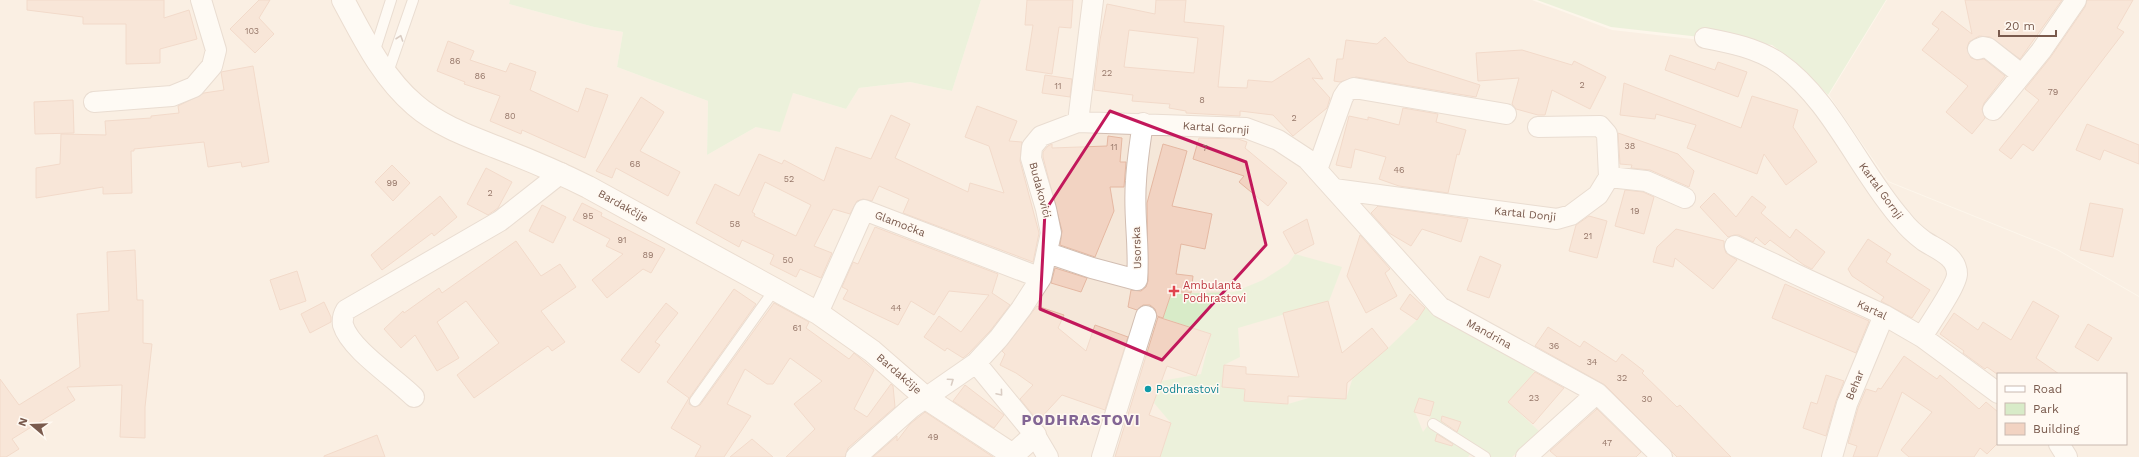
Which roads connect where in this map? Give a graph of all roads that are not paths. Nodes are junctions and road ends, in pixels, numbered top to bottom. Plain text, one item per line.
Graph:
1 (201, 0) edge
2 (343, 0) edge
3 (391, 0) edge
4 (413, 0) edge
5 (1092, 0) edge
6 (2076, 0) edge
7 (1705, 38) dead end
8 (1978, 49) dead end
9 (373, 55) junction
10 (2021, 74) junction
11 (387, 75) junction
12 (94, 102) dead end
13 (1993, 110) dead end
14 (1506, 114) dead end
15 (1078, 122) junction
16 (1143, 123) junction
17 (1538, 127) dead end
18 (1317, 170) junction
19 (561, 173) junction
20 (1609, 177) junction
21 (1334, 189) junction
22 (1685, 198) dead end
23 (1734, 246) dead end
24 (1048, 253) junction
25 (1041, 278) junction
26 (775, 289) junction
27 (818, 314) junction
28 (1884, 315) junction
29 (1146, 316) dead end
30 (1922, 337) junction
31 (976, 363) junction
32 (1997, 392) edge
33 (1597, 393) junction
34 (414, 397) dead end
35 (926, 398) junction
36 (695, 401) dead end
37 (1433, 424) dead end
38 (1035, 435) junction
39 (2060, 445) edge
40 (1015, 456) edge
41 (856, 457) edge
42 (1048, 457) edge
43 (1102, 457) edge
44 (1485, 457) edge
45 (1526, 457) edge
46 (1662, 457) edge
47 (1832, 457) edge
48 (2067, 457) edge

1 - 12 street
2 - 9 street, Bardakčije
3 - 9 lane
11 -> 4 lane
5 - 15 street
6 - 10 street
7 - 30 street, Kartal Gornji
8 - 10 street
9 - 11 street, Bardakčije
10 - 13 street
11 - 19 street, Bardakčije
14 - 18 street
15 - 16 street, Kartal Gornji
15 - 24 street, Budakovići
16 - 18 street, Kartal Gornji
16 - 24 street, Usorska
17 - 20 street
18 - 21 street, Kartal Gornji
19 - 26 street, Bardakčije
19 - 34 street
20 - 21 street, Kartal Donji
20 - 22 street
21 - 33 street, Mandrina
23 - 28 street, Kartal
24 - 25 street, Budakovići
25 - 27 street, Glamočka
25 - 31 street, Budakovići
26 - 27 street, Bardakčije
26 - 36 lane
27 - 35 street, Bardakčije
28 - 30 street, Kartal
28 - 47 street, Behar
29 - 43 street
30 - 32 street, Kartal
35 -> 31 street, Bardakčije
31 -> 38 street
33 - 45 street
33 - 46 street, Mandrina
35 - 40 street, Bardakčije
35 - 41 street
37 - 44 lane
38 - 40 street
38 - 42 street
39 - 48 street

